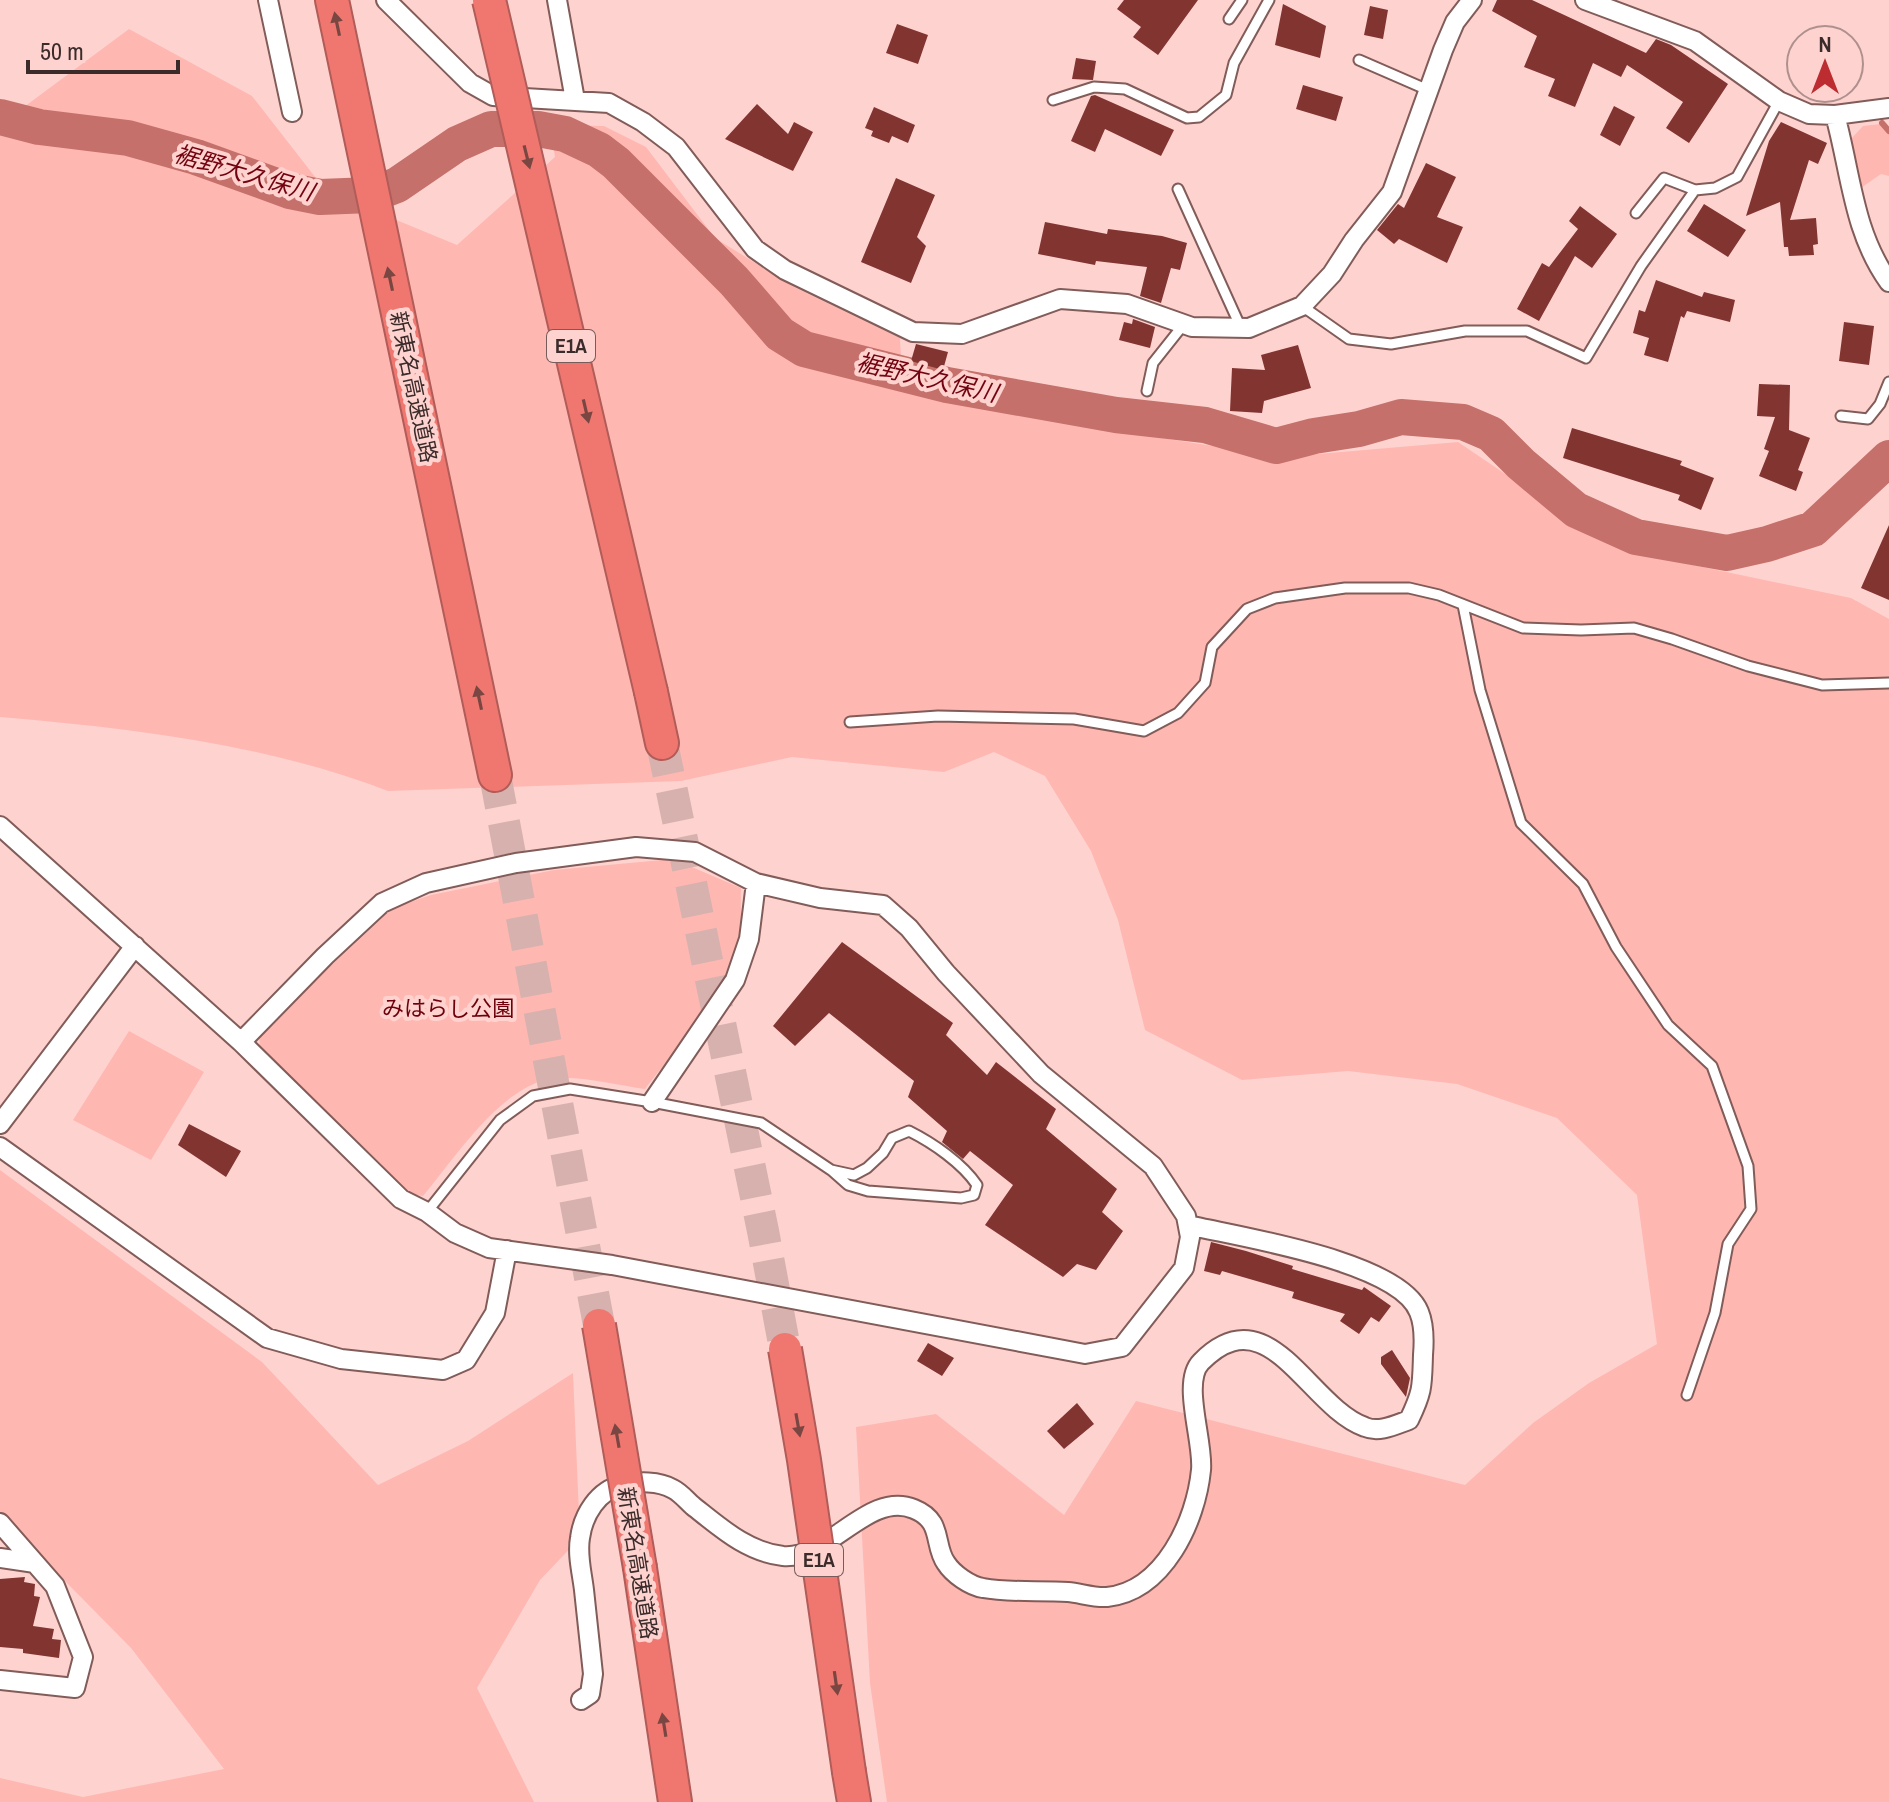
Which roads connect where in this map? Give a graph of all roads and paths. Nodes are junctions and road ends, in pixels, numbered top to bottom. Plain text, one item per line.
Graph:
1 (268, 0) edge
2 (332, 0) edge
3 (386, 0) edge
4 (489, 0) edge
5 (557, 0) edge
6 (1242, 0) edge
7 (1269, 0) edge
8 (1472, 0) edge
9 (1585, 0) edge
10 (1229, 19) dead end
11 (1359, 60) dead end
12 (1428, 90) junction
13 (575, 100) junction
14 (1053, 100) dead end
15 (1779, 101) junction
16 (1889, 108) edge
17 (292, 112) dead end
18 (1835, 115) junction
19 (1178, 189) dead end
20 (1695, 190) junction
21 (1636, 213) dead end
22 (1889, 282) edge
23 (1302, 306) junction
24 (1184, 324) junction
25 (1241, 328) junction
26 (1889, 382) edge
27 (1147, 391) dead end
28 (1841, 416) dead end
29 (1463, 605) junction
30 (1889, 683) edge
31 (850, 722) dead end
32 (662, 743) tunnel mouth
33 (495, 775) tunnel mouth
34 (0, 826) edge
35 (756, 883) junction
36 (135, 946) junction
37 (241, 1042) junction
38 (652, 1102) junction
39 (0, 1124) edge
40 (0, 1147) edge
41 (831, 1170) junction
42 (427, 1212) junction
43 (1188, 1225) junction
44 (507, 1250) junction
45 (599, 1325) tunnel mouth
46 (785, 1349) tunnel mouth
47 (1687, 1395) dead end
48 (0, 1523) edge
49 (0, 1558) edge
50 (35, 1563) junction
51 (0, 1680) edge
52 (581, 1700) dead end
53 (852, 1787) edge
54 (675, 1802) edge

1 - 17 street
33 -> 2 highway, 新東名高速道路
3 - 13 street
4 -> 32 highway, E1A, bridge
5 - 13 street
6 - 10 lane
7 - 14 lane
8 - 12 street
9 - 15 street
11 - 12 lane
12 - 23 street
13 - 24 street
15 - 18 street
15 - 20 lane
16 - 18 street
18 - 22 street
19 - 25 lane
20 - 21 lane
20 - 23 lane
23 - 25 street
24 - 25 street
24 - 27 lane
26 - 28 lane
29 - 30 lane
29 - 31 lane
29 - 47 lane
34 - 36 street
35 - 37 street
35 - 38 street
35 - 43 street
36 - 37 street
36 - 39 street
37 - 42 street
38 - 41 lane
38 - 42 lane
40 - 44 street
41 - 41 lane
42 - 44 street
43 - 44 street
43 - 52 street
54 -> 45 highway, 新東名高速道路, bridge
46 -> 53 highway, E1A, bridge
48 - 50 street
49 - 50 street
50 - 51 street

